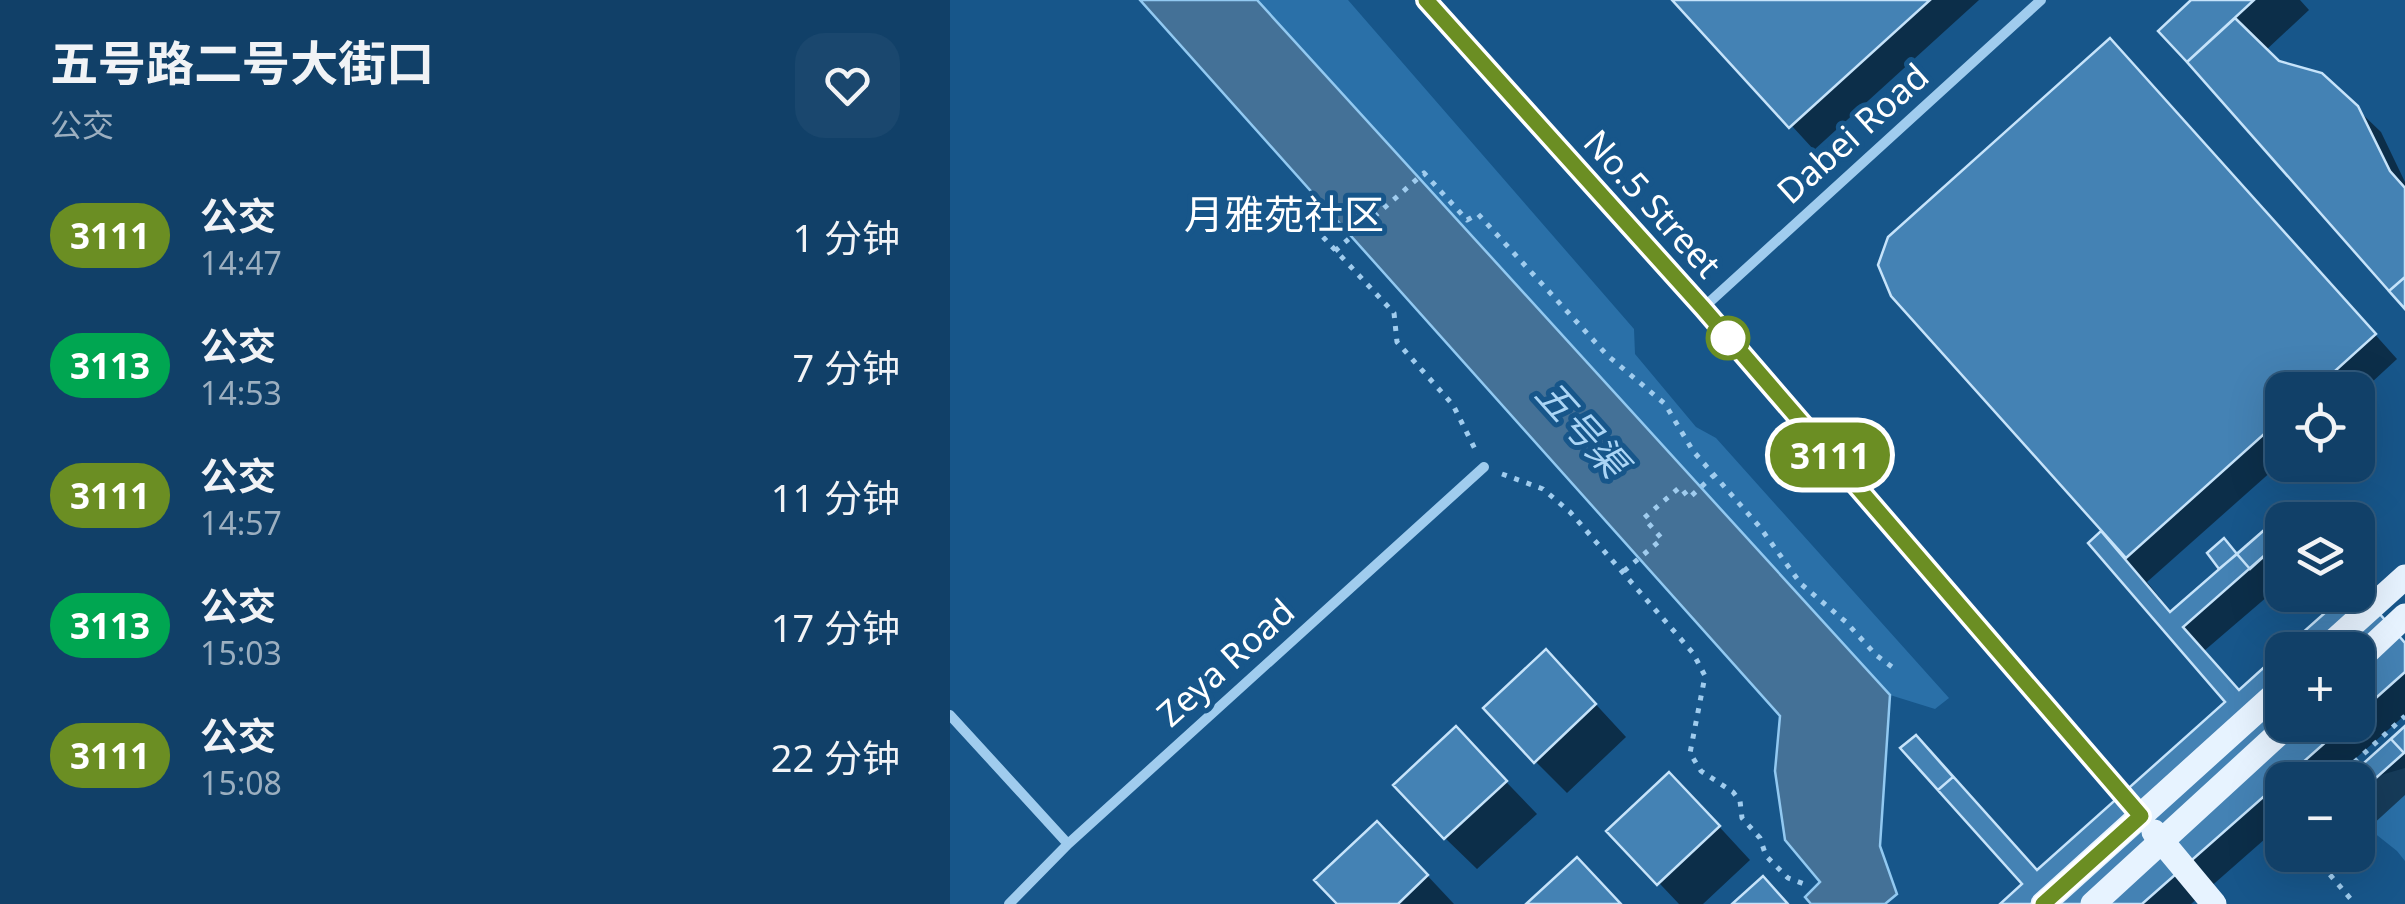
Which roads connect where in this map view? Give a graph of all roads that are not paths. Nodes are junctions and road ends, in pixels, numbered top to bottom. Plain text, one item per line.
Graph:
1 (1426, 0) edge
2 (2040, 0) edge
3 (1703, 308) junction
4 (1484, 467) road end
5 (2405, 577) edge
6 (2405, 616) edge
7 (2344, 632) edge
8 (2375, 644) edge
9 (2265, 703) edge
10 (950, 715) edge
11 (2270, 742) edge
12 (2141, 816) junction
13 (2162, 842) junction
14 (1068, 844) junction
15 (1009, 904) edge
16 (2044, 904) edge
17 (2093, 904) edge
18 (2214, 904) edge

1 - 3 main road, No.5 Street
2 - 3 street, Dabei Road
3 - 12 main road, No.5 Street
4 - 14 street, Zeya Road
5 - 7 main road
6 - 8 main road
9 - 12 main road
10 - 14 street
11 - 13 main road
12 - 13 main road
12 - 16 main road
13 - 17 main road
13 - 18 main road
14 - 15 street, Zeya Road

